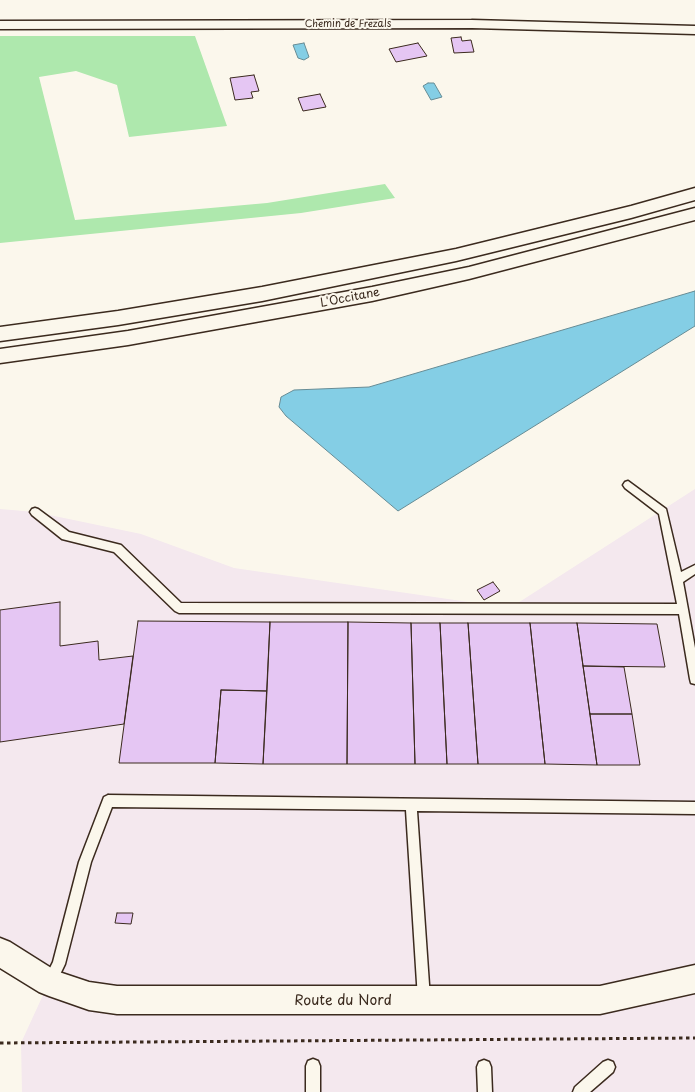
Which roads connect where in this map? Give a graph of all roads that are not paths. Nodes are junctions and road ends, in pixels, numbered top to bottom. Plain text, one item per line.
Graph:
1 (0, 25) edge
2 (695, 30) edge
3 (695, 194) edge
4 (695, 214) edge
5 (0, 334) edge
6 (0, 356) edge
7 (628, 485) dead end
8 (34, 512) dead end
9 (695, 569) edge
10 (677, 580) junction
11 (683, 609) junction
12 (695, 679) edge
13 (411, 805) junction
14 (695, 808) edge
15 (0, 952) edge
16 (695, 979) edge
17 (49, 982) junction
18 (424, 1002) junction
19 (313, 1066) dead end
20 (484, 1067) dead end
21 (608, 1067) dead end
22 (313, 1092) edge
23 (485, 1092) edge
24 (580, 1092) edge

1 - 2 street, Chemin de Frezals
3 - 5 main road, L'Occitane
4 - 6 main road, L'Occitane
7 - 10 lane
8 - 11 lane
9 - 10 lane
10 - 11 lane
11 - 12 lane
13 - 14 lane
13 - 17 lane
13 - 18 lane
15 - 17 main road, Route du Nord
16 - 18 main road, Route du Nord
17 - 18 main road, Route du Nord
19 - 22 lane
20 - 23 lane
21 - 24 lane

